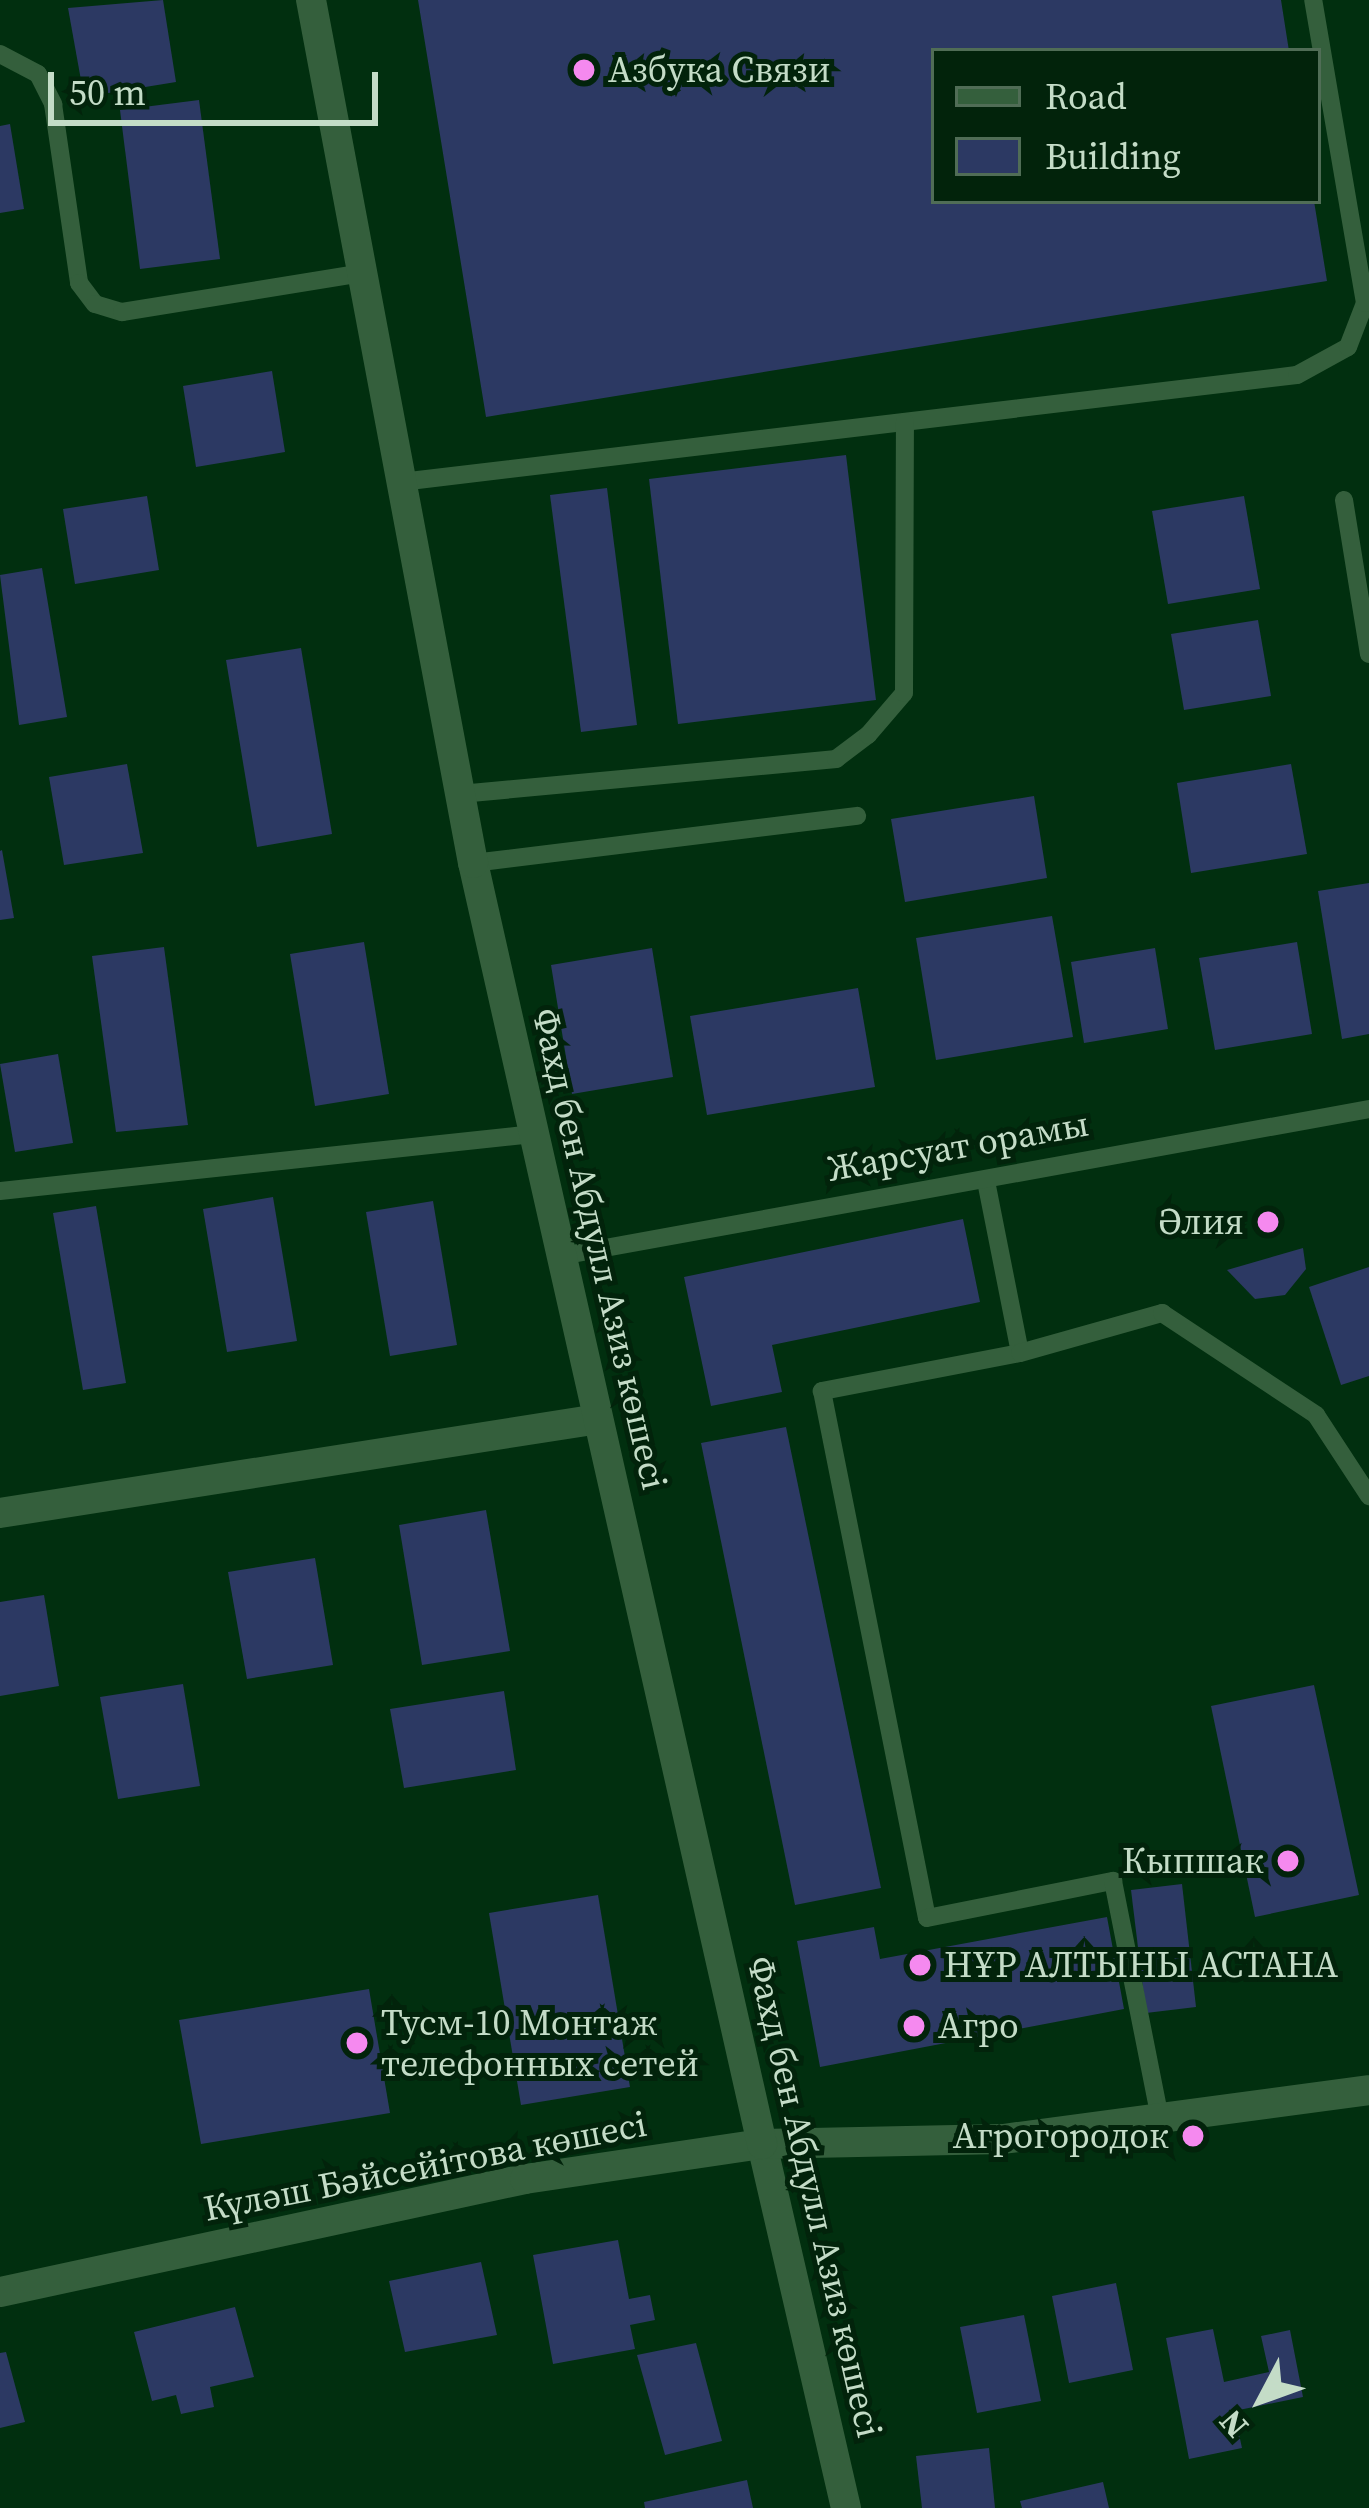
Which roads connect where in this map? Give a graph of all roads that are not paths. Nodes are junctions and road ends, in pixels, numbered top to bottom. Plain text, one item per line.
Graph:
1 (311, 0) edge
2 (1313, 0) edge
3 (0, 54) edge
4 (362, 273) junction
5 (905, 422) junction
6 (401, 482) junction
7 (1344, 500) dead end
8 (1369, 654) edge
9 (460, 794) junction
10 (857, 816) dead end
11 (472, 863) junction
12 (1369, 1109) edge
13 (533, 1134) junction
14 (986, 1181) junction
15 (0, 1191) edge
16 (561, 1256) junction
17 (1020, 1353) junction
18 (598, 1419) junction
19 (1369, 1496) edge
20 (0, 1513) edge
21 (1369, 2090) edge
22 (1160, 2118) junction
23 (762, 2144) junction
24 (0, 2292) edge
25 (847, 2508) edge

1 - 4 street, Фахд бен Абдулл Азиз көшесі
2 - 5 lane
3 - 4 lane
4 - 6 street, Фахд бен Абдулл Азиз көшесі
5 - 6 lane
5 - 9 lane
6 - 9 street, Фахд бен Абдулл Азиз көшесі
7 - 8 lane
9 - 11 street, Фахд бен Абдулл Азиз көшесі
10 - 11 lane
11 - 13 street, Фахд бен Абдулл Азиз көшесі
12 - 14 lane, Жарсуат орамы
13 - 15 lane
13 - 16 street, Фахд бен Абдулл Азиз көшесі
14 - 16 lane, Жарсуат орамы
14 - 17 lane
16 - 18 street, Фахд бен Абдулл Азиз көшесі
17 - 19 lane
17 - 22 lane
18 - 20 street
18 - 23 street, Фахд бен Абдулл Азиз көшесі
21 - 22 street, Күләш Бәйсейітова көшесі
22 - 23 street, Күләш Бәйсейітова көшесі
23 - 24 street, Күләш Бәйсейітова көшесі
23 - 25 street, Фахд бен Абдулл Азиз көшесі

